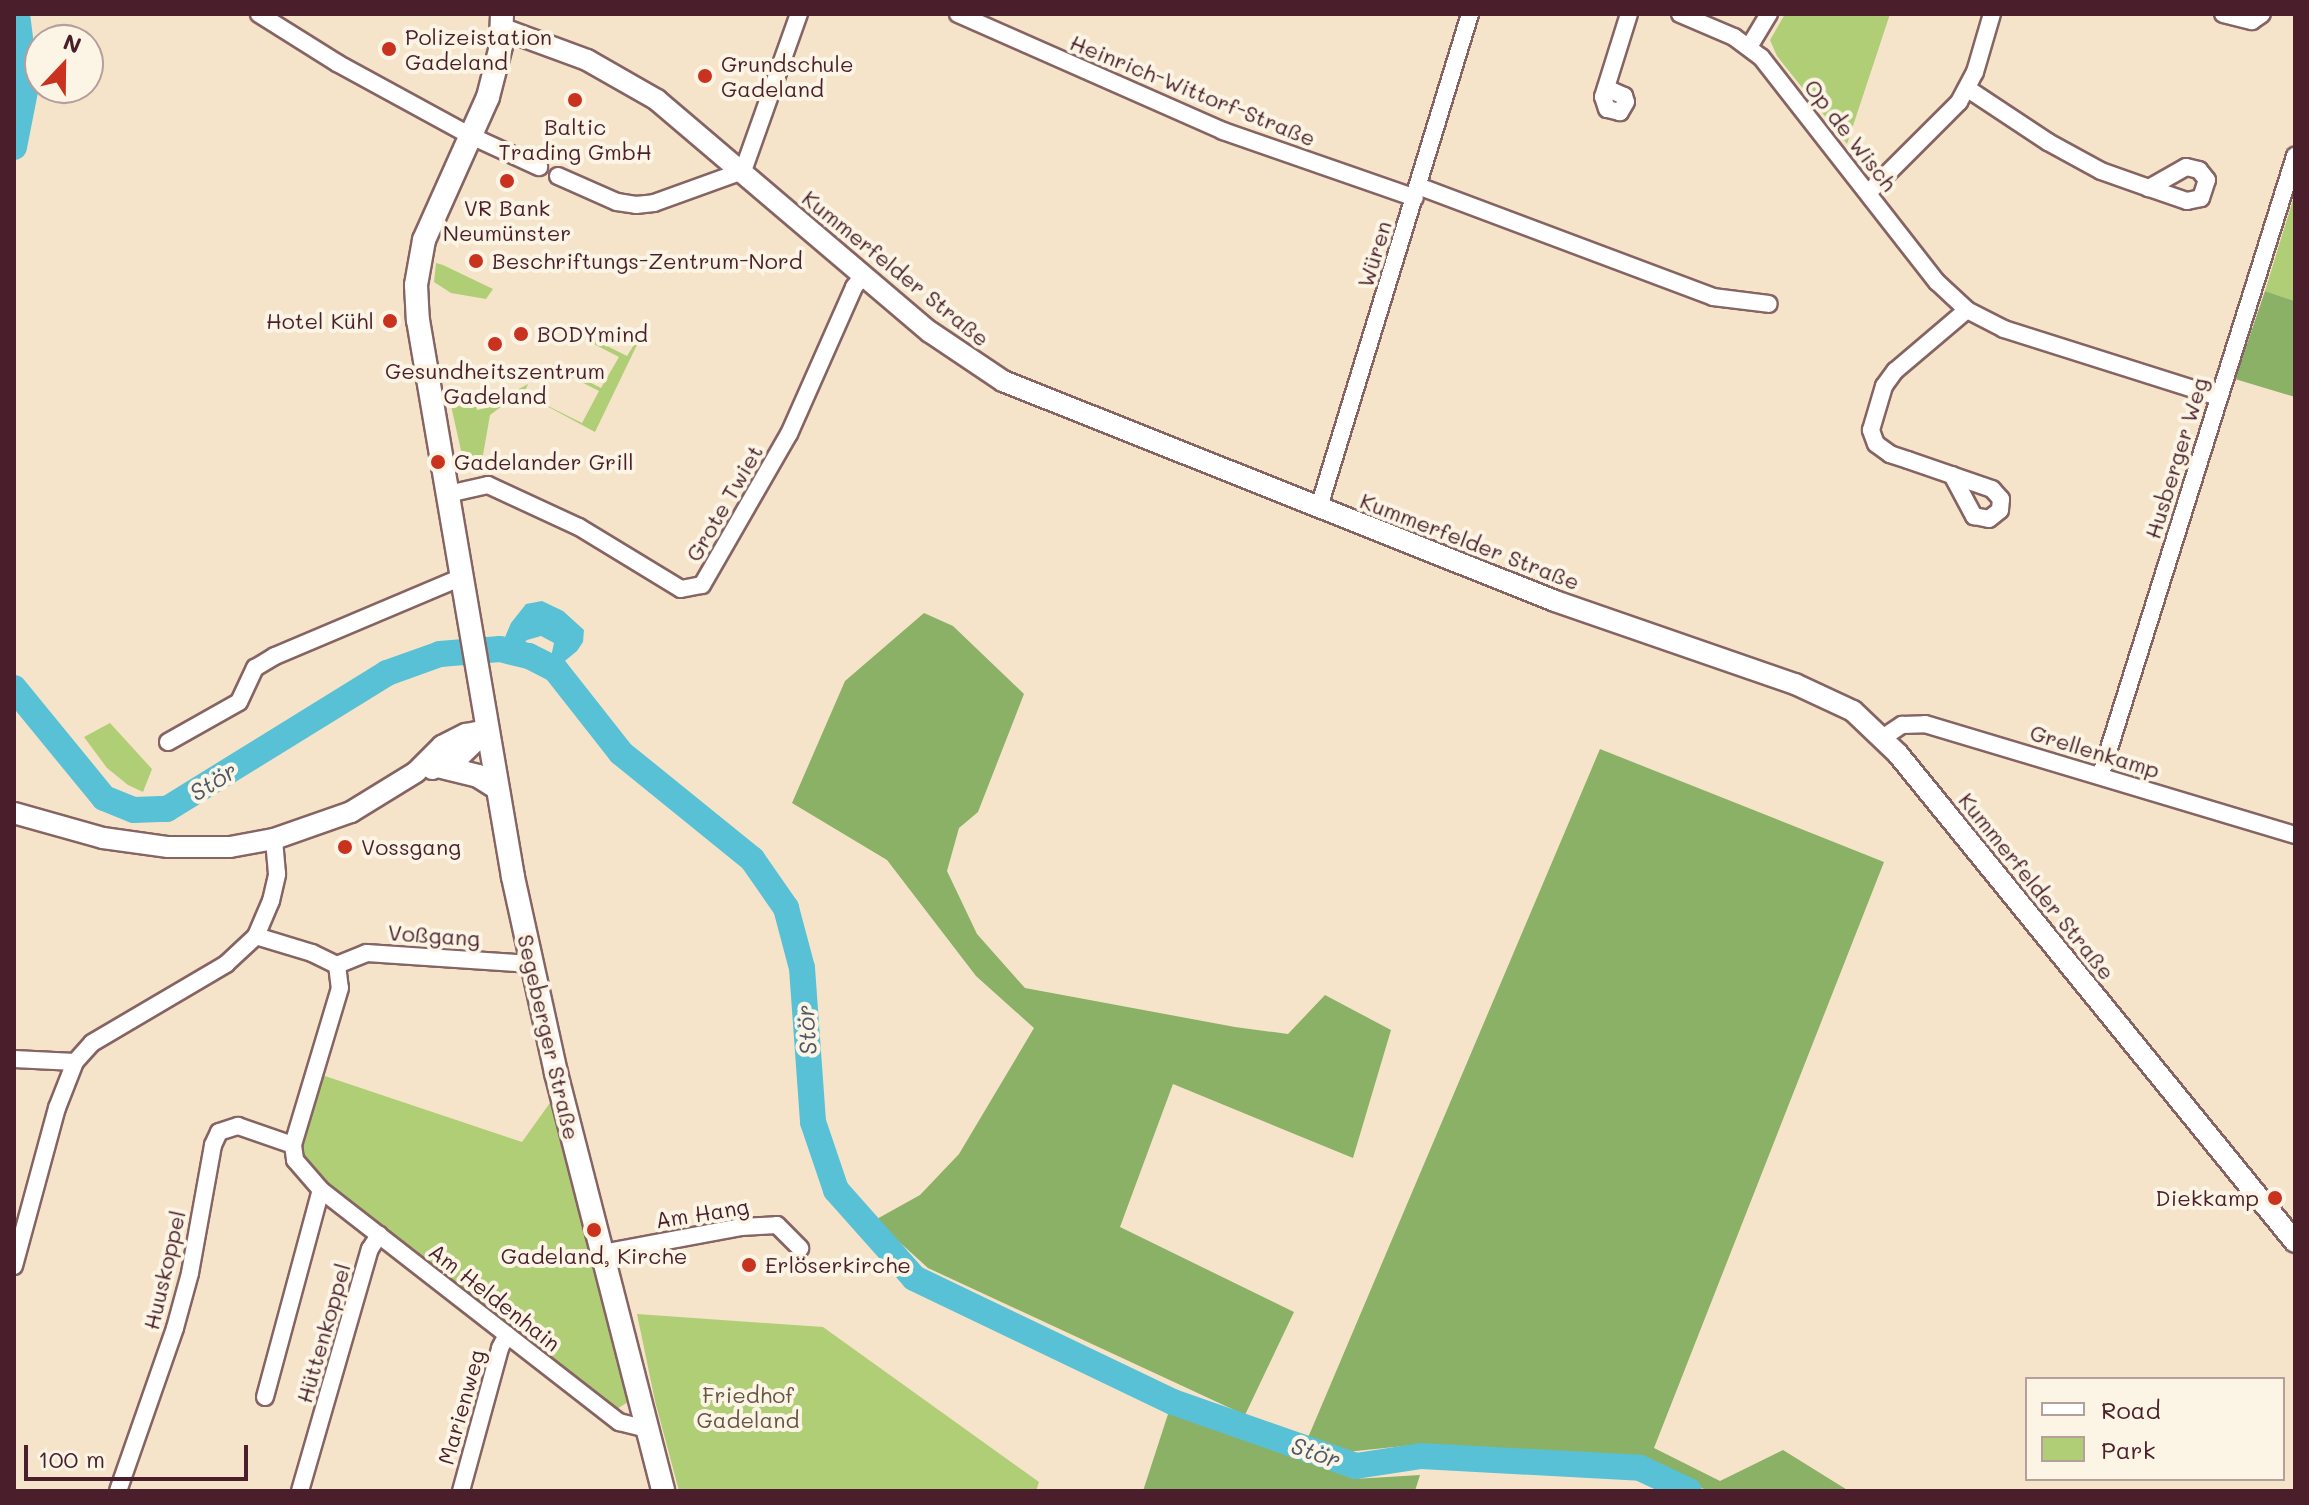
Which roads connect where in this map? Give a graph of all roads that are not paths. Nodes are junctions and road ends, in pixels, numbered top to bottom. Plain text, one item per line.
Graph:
1 (259, 14) edge
2 (799, 14) edge
3 (958, 14) edge
4 (1470, 14) edge
5 (1629, 14) edge
6 (1680, 14) edge
7 (1769, 14) edge
8 (1992, 14) edge
9 (2223, 14) edge
10 (2262, 14) edge
11 (502, 22) edge
12 (1749, 47) junction
13 (1606, 88) dead end
14 (1968, 89) junction
15 (471, 136) junction
16 (2295, 156) edge
17 (539, 167) dead end
18 (743, 171) junction
19 (558, 176) dead end
20 (2149, 188) dead end
21 (1416, 192) junction
22 (1868, 193) junction
23 (863, 276) junction
24 (1769, 304) dead end
25 (1967, 310) junction
26 (2219, 397) junction
27 (1952, 475) dead end
28 (448, 494) junction
29 (1319, 507) junction
30 (462, 577) junction
31 (487, 730) junction
32 (1884, 737) junction
33 (168, 742) dead end
34 (442, 767) junction
35 (416, 772) junction
36 (2101, 774) junction
37 (497, 788) junction
38 (14, 813) edge
39 (2295, 835) edge
40 (274, 839) junction
41 (256, 936) junction
42 (531, 964) junction
43 (337, 965) junction
44 (14, 1059) edge
45 (75, 1062) junction
46 (293, 1145) junction
47 (321, 1190) junction
48 (379, 1235) junction
49 (2295, 1242) edge
50 (800, 1248) dead end
51 (602, 1253) junction
52 (14, 1266) edge
53 (507, 1335) junction
54 (265, 1397) dead end
55 (647, 1429) junction
56 (118, 1491) edge
57 (300, 1491) edge
58 (461, 1491) edge
59 (663, 1491) edge

1 - 15 street
2 - 18 street
3 - 21 street, Heinrich-Wittorf-Straße
4 - 21 street, Würen
5 - 13 street
6 - 12 street, Op de Wisch
7 - 12 street
8 - 14 street
9 - 10 street
11 - 15 main road, Segeberger Straße
11 - 18 street, Kummerfelder Straße
12 - 22 street, Op de Wisch
14 - 20 street
14 - 22 street
15 - 17 street
15 - 28 main road, Segeberger Straße
16 - 26 street, Husberger Weg
18 - 19 street
18 - 23 street, Kummerfelder Straße
21 - 24 street, Heinrich-Wittorf-Straße
21 - 29 street, Würen
22 - 25 street, Op de Wisch
23 - 28 street, Grote Twiet
23 - 29 street, Kummerfelder Straße
25 - 26 street, Op de Wisch
25 - 27 street
26 - 36 street, Husberger Weg
28 - 30 main road, Segeberger Straße
29 - 32 street, Kummerfelder Straße
30 - 31 main road, Segeberger Straße
30 - 33 street
31 - 34 street
31 - 35 street
31 - 37 main road, Segeberger Straße
32 - 36 street, Grellenkamp
32 - 49 street, Kummerfelder Straße
34 - 35 street
34 - 37 main road
35 - 40 street
36 - 39 street, Grellenkamp
37 - 42 main road, Segeberger Straße
38 - 40 street
40 - 41 street
41 - 43 street
41 - 45 street
42 - 43 street, Voßgang
42 - 51 main road, Segeberger Straße
43 - 46 street
44 - 45 street
45 - 52 street
46 - 47 street, Am Heldenhain
46 - 56 street, Huuskoppel
47 - 48 street, Am Heldenhain
47 - 54 street
48 - 53 street, Am Heldenhain
48 - 57 street, Hüttenkoppel
50 - 51 street, Am Hang
51 - 55 main road, Segeberger Straße
53 - 55 street, Am Heldenhain
53 - 58 street, Marienweg
55 - 59 main road, Segeberger Straße

